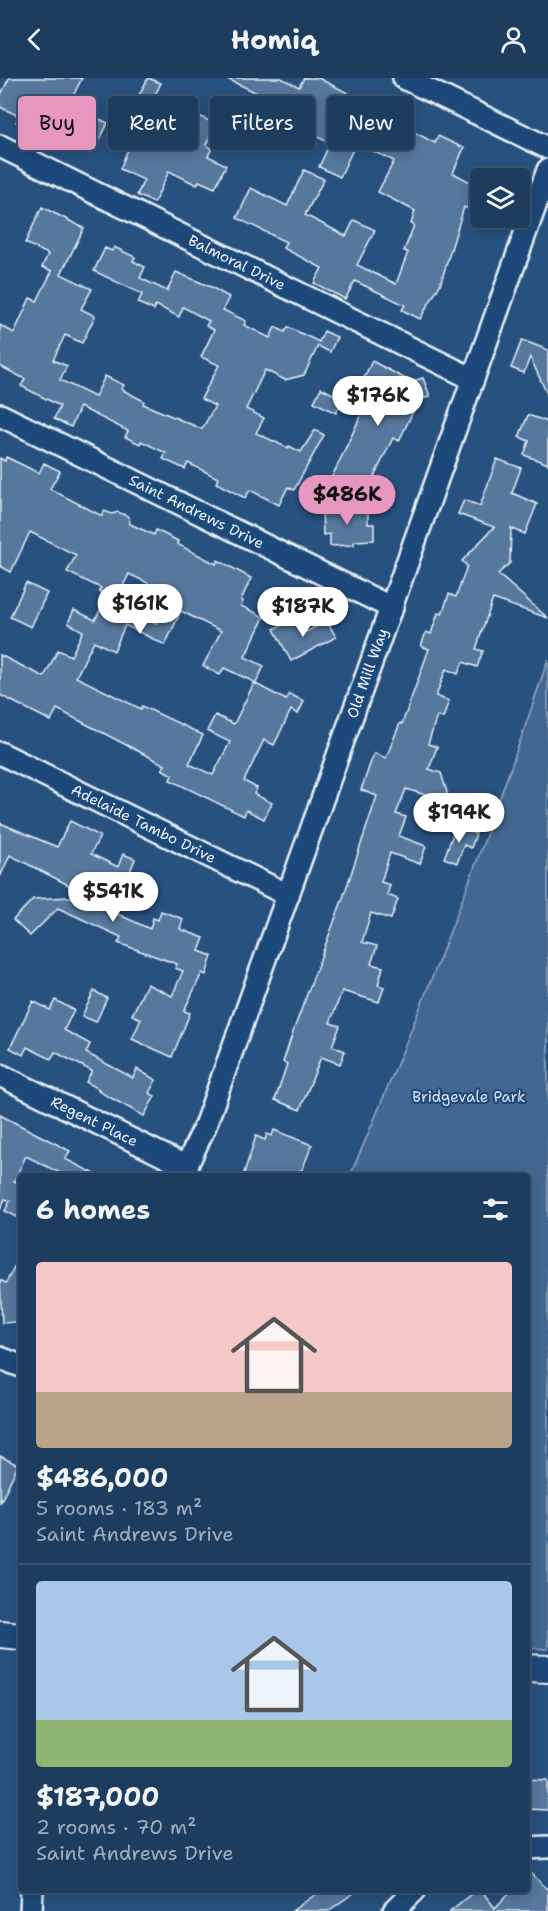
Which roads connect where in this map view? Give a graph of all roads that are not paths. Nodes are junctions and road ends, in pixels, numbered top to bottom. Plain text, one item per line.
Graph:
1 (405, 78) edge
2 (0, 146) edge
3 (548, 148) edge
4 (548, 170) edge
5 (474, 379) junction
6 (0, 415) edge
7 (392, 608) junction
8 (0, 753) edge
9 (288, 895) junction
10 (0, 1075) edge
11 (185, 1172) edge
12 (0, 1358) edge
13 (18, 1365) edge
14 (0, 1634) edge
15 (18, 1636) edge
16 (530, 1668) edge
17 (548, 1669) edge
18 (548, 1847) edge
19 (530, 1848) edge
20 (32, 1893) edge
21 (412, 1893) edge
22 (31, 1911) edge
23 (394, 1911) edge

1 - 3 street
2 - 5 street, Balmoral Drive
4 - 5 street, Old Mill Way
5 - 7 street, Old Mill Way
6 - 7 street, Saint Andrews Drive
7 - 9 street, Old Mill Way
8 - 9 street, Adelaide Tambo Drive
9 - 11 street, Old Mill Way
10 - 11 street, Regent Place
12 - 13 street
14 - 15 main road
16 - 17 main road
18 - 19 street
20 - 22 street
21 - 23 street

